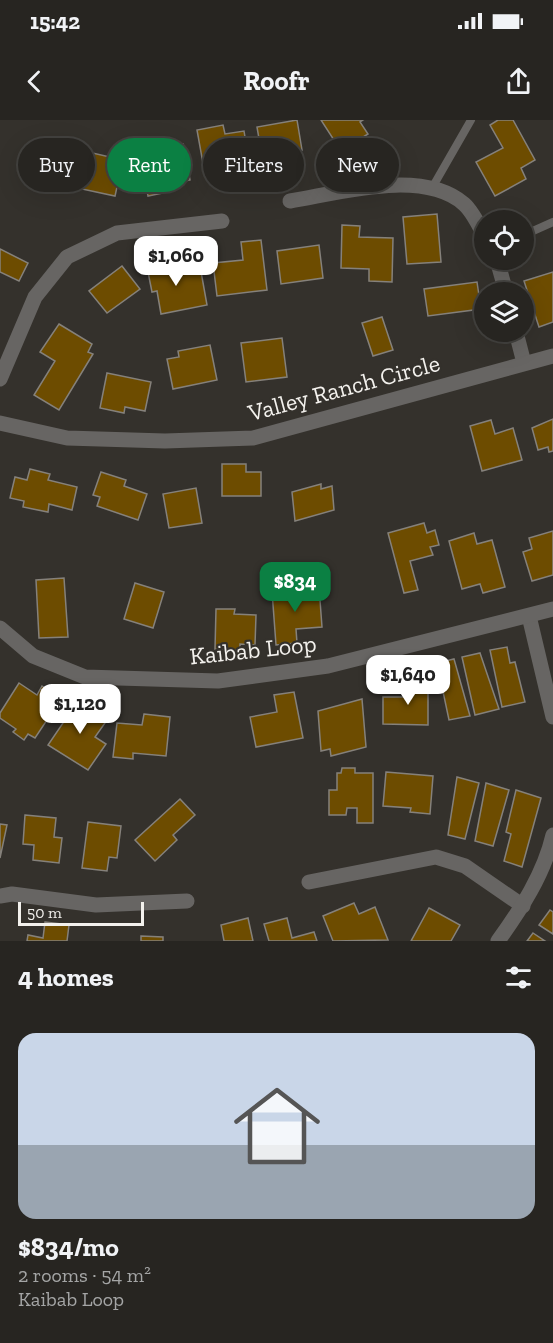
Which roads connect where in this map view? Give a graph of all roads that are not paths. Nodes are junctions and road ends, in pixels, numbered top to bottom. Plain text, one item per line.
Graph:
1 (471, 120) edge
2 (432, 188) junction
3 (290, 201) dead end
4 (474, 219) edge
5 (222, 221) dead end
6 (553, 222) edge
7 (534, 231) edge
8 (519, 342) edge
9 (553, 356) edge
10 (524, 363) junction
11 (0, 379) edge
12 (0, 423) edge
13 (553, 609) edge
14 (529, 616) junction
15 (0, 628) edge
16 (553, 717) edge
17 (553, 835) edge
18 (309, 882) dead end
19 (0, 896) edge
20 (187, 901) dead end
21 (523, 906) junction
22 (498, 941) edge

1 - 2 lane
2 - 3 street
2 - 4 street
5 - 11 street
6 - 7 lane
8 - 10 street
9 - 10 street, Valley Ranch Circle
10 - 12 street, Valley Ranch Circle
13 - 14 street, Kaibab Loop
14 - 15 street, Kaibab Loop
14 - 16 street
17 - 21 street
18 - 21 street
19 - 20 street
21 - 22 street

